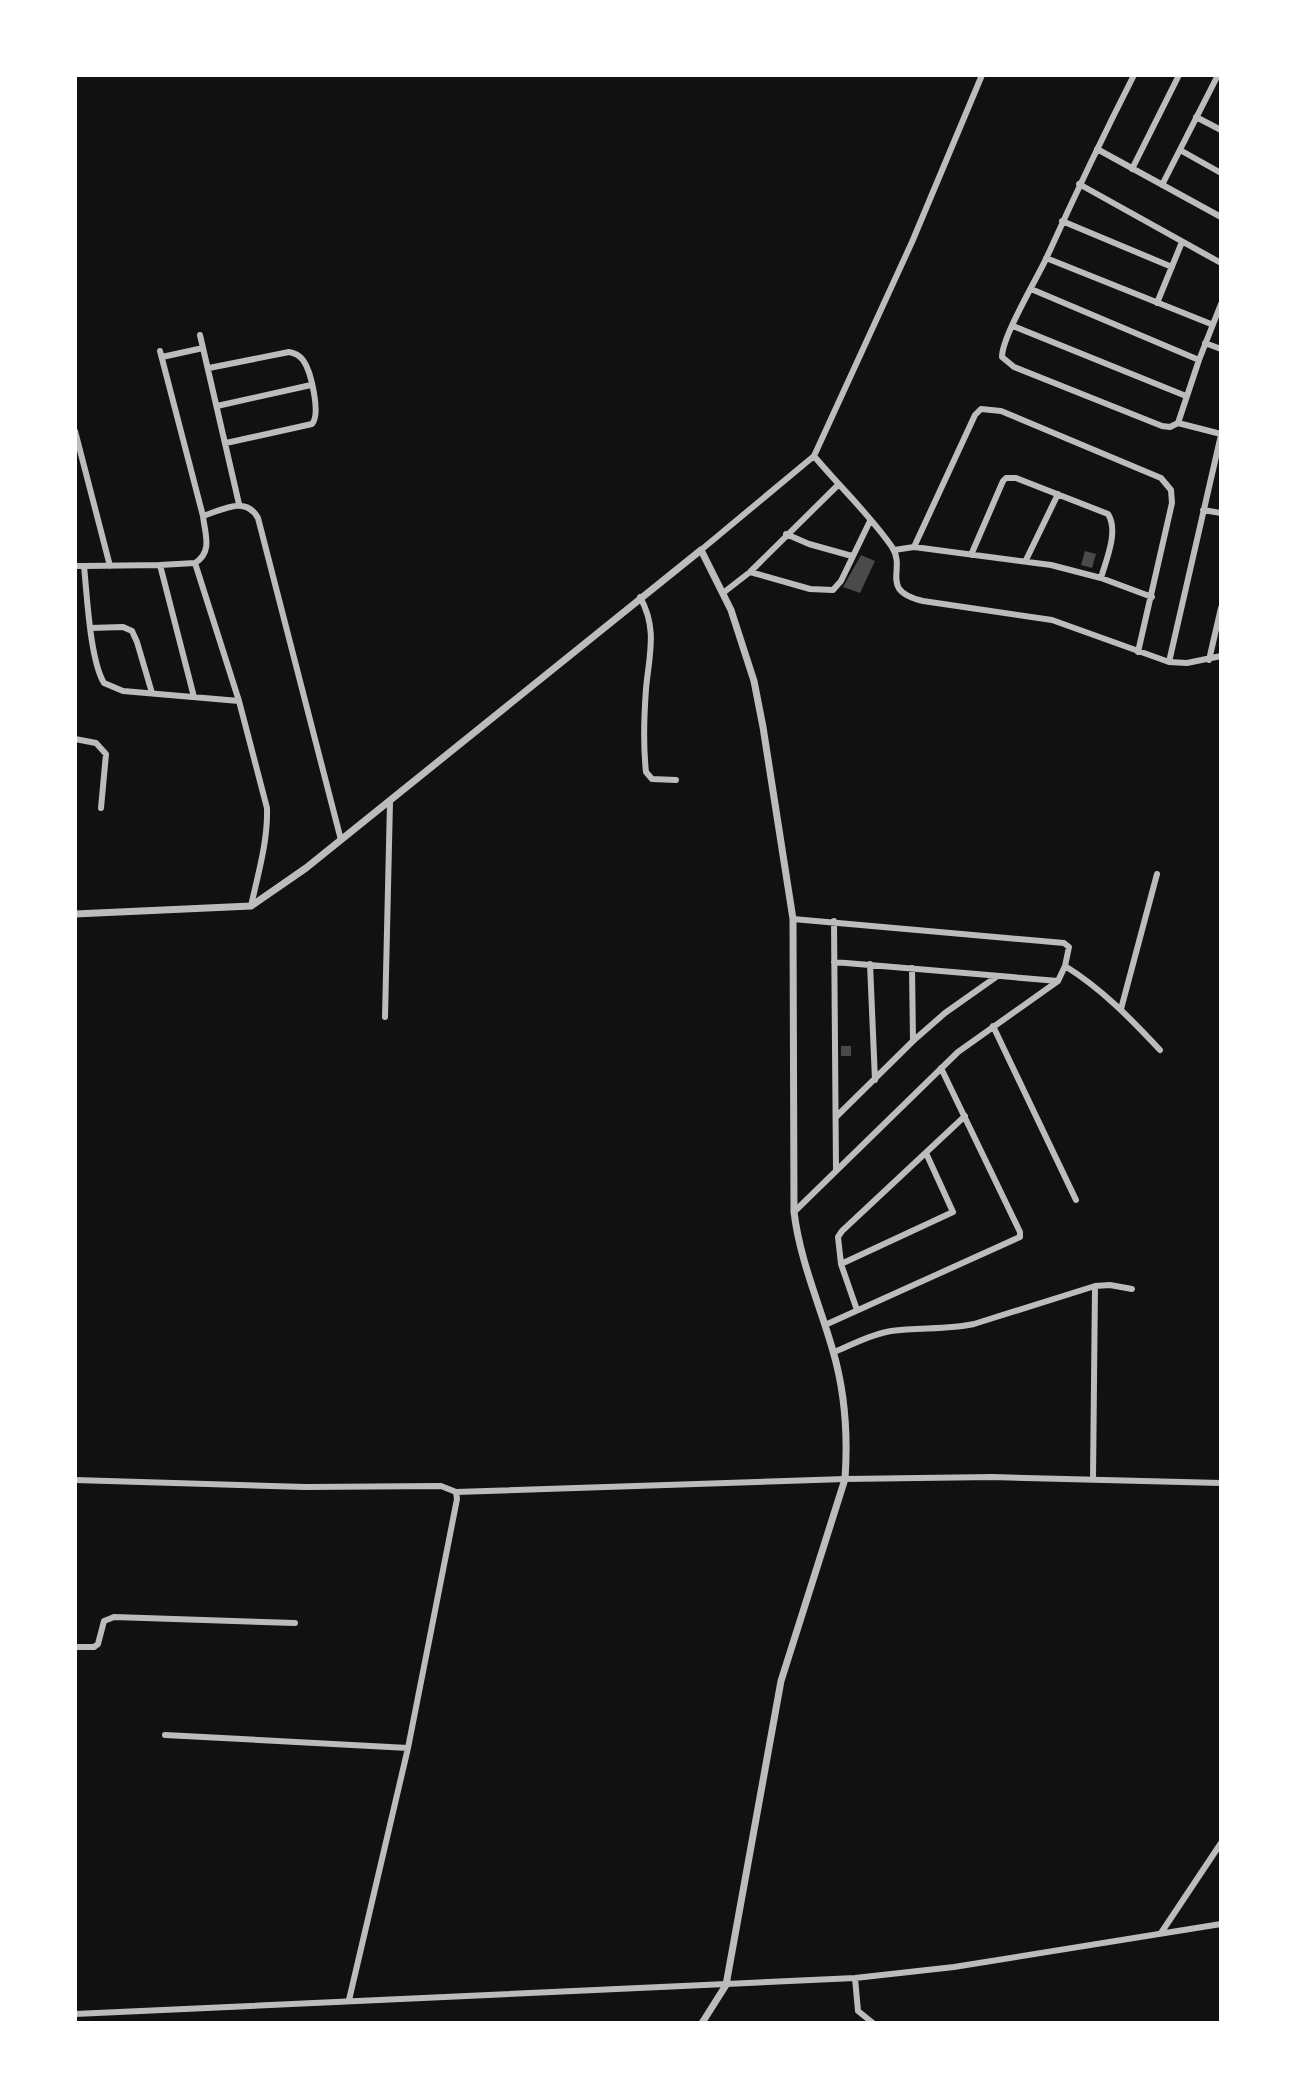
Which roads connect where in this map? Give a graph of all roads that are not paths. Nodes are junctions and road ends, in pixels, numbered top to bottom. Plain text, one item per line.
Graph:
1 (982, 75) edge
2 (1134, 75) edge
3 (1179, 75) edge
4 (1218, 75) edge
5 (1196, 117) junction
6 (1221, 130) edge
7 (1097, 149) junction
8 (1180, 150) junction
9 (1132, 169) junction
10 (1221, 173) edge
11 (1079, 184) junction
12 (1161, 185) junction
13 (1221, 217) edge
14 (1062, 221) junction
15 (1182, 242) junction
16 (1046, 258) junction
17 (1221, 263) edge
18 (1172, 267) junction
19 (1031, 289) junction
20 (1157, 303) junction
21 (1221, 304) edge
22 (1211, 324) junction
23 (1013, 326) junction
24 (200, 335) dead end
25 (1205, 343) junction
26 (203, 348) junction
27 (1221, 349) edge
28 (1199, 360) junction
29 (209, 368) junction
30 (312, 385) junction
31 (1186, 396) junction
32 (217, 406) junction
33 (1178, 423) junction
34 (75, 431) edge
35 (1221, 434) edge
36 (226, 443) junction
37 (814, 456) junction
38 (838, 485) junction
39 (1058, 494) junction
40 (239, 504) junction
41 (1203, 510) junction
42 (1221, 513) edge
43 (203, 516) junction
44 (870, 521) junction
45 (786, 534) junction
46 (914, 547) junction
47 (701, 550) junction
48 (894, 550) junction
49 (971, 555) junction
50 (852, 556) junction
51 (1026, 560) junction
52 (195, 563) junction
53 (160, 565) junction
54 (75, 566) edge
55 (84, 566) junction
56 (110, 566) junction
57 (750, 572) junction
58 (1101, 578) junction
59 (723, 593) junction
60 (640, 597) junction
61 (1152, 597) junction
62 (1221, 608) edge
63 (90, 628) junction
64 (1138, 652) junction
65 (1221, 656) edge
66 (1209, 660) junction
67 (1169, 662) junction
68 (152, 693) junction
69 (194, 697) junction
70 (239, 701) junction
71 (75, 739) edge
72 (676, 780) dead end
73 (390, 802) junction
74 (101, 808) dead end
75 (341, 840) junction
76 (1157, 874) dead end
77 (251, 906) junction
78 (75, 914) edge
79 (793, 919) junction
80 (834, 921) junction
81 (834, 962) junction
82 (870, 964) junction
83 (1065, 966) junction
84 (912, 968) junction
85 (996, 977) junction
86 (1058, 981) junction
87 (1121, 1009) junction
88 (385, 1017) dead end
89 (993, 1026) junction
90 (913, 1041) junction
91 (1160, 1050) dead end
92 (941, 1068) junction
93 (875, 1080) junction
94 (837, 1115) junction
95 (965, 1116) junction
96 (926, 1153) junction
97 (836, 1170) junction
98 (1076, 1200) dead end
99 (794, 1212) junction
100 (841, 1264) junction
101 (1095, 1286) junction
102 (1132, 1289) dead end
103 (857, 1310) junction
104 (825, 1325) junction
105 (834, 1352) junction
106 (845, 1479) junction
107 (1093, 1479) junction
108 (75, 1480) edge
109 (1221, 1483) edge
110 (456, 1492) junction
111 (295, 1623) dead end
112 (75, 1647) edge
113 (165, 1735) dead end
114 (408, 1748) junction
115 (1221, 1843) edge
116 (1221, 1924) edge
117 (1161, 1933) junction
118 (855, 1978) junction
119 (726, 1985) junction
120 (349, 2000) junction
121 (75, 2014) edge
122 (702, 2023) edge
123 (873, 2023) edge

1 - 37 street
2 - 7 street
3 - 9 street
4 - 5 street
5 - 6 street
5 - 8 street
7 - 9 street
7 - 11 street
8 - 10 street
8 - 12 street
9 - 12 street
11 - 14 street
11 - 15 street
12 - 13 street
14 - 16 street
14 - 18 street
15 - 17 street
15 - 18 street
16 - 19 street
16 - 20 street
18 - 20 street
19 - 23 street
19 - 28 street
20 - 22 street
21 - 22 street
22 - 25 street
23 - 31 street
23 - 33 street
24 - 26 street
25 - 27 street
25 - 28 street
26 - 29 street
26 - 43 street
28 - 31 street
29 - 30 street
29 - 32 street
30 - 32 street
30 - 36 street
31 - 33 street
32 - 36 street
33 - 35 street
34 - 56 street
35 - 41 street
36 - 40 street
37 - 38 street
37 - 47 street
38 - 44 street
38 - 45 street
39 - 49 street
39 - 51 street
39 - 58 street
40 - 43 street
40 - 75 street
41 - 42 street
41 - 67 street
43 - 52 street
44 - 48 street
44 - 50 street
45 - 50 street
45 - 57 street
46 - 48 street
46 - 49 street
46 - 61 street
47 - 59 street
47 - 60 street
48 - 64 street
49 - 51 street
50 - 57 street
51 - 58 street
52 - 53 street
52 - 70 street
53 - 56 street
53 - 69 street
54 - 55 street
55 - 56 street
55 - 63 street
57 - 59 street
58 - 61 street
59 - 79 street
60 - 72 street
60 - 73 street
61 - 64 street
62 - 66 street
63 - 68 street
63 - 68 street
64 - 67 street
65 - 66 street
66 - 67 street
68 - 69 street
69 - 70 street
70 - 77 street
71 - 74 street
73 - 75 street
73 - 88 street
75 - 77 street
76 - 87 street
77 - 78 street
79 - 80 street
79 - 99 street
80 - 81 street
80 - 83 street
81 - 82 street
81 - 94 street
82 - 84 street
82 - 93 street
83 - 86 street
83 - 87 street
84 - 85 street
84 - 90 street
85 - 86 street
85 - 90 street
86 - 89 street
87 - 91 street
89 - 92 street
89 - 98 street
90 - 93 street
92 - 95 street
92 - 97 street
93 - 94 street
94 - 97 street
95 - 96 street
95 - 103 street
96 - 100 street
96 - 100 street
97 - 99 street
99 - 104 street
100 - 103 street
101 - 102 street
101 - 105 street
101 - 107 street
103 - 104 street
104 - 105 street
105 - 106 street
106 - 107 street
106 - 110 street
106 - 119 street
107 - 109 street
108 - 110 street
110 - 114 street
111 - 112 street
113 - 114 street
114 - 120 street
115 - 117 street
116 - 117 street
117 - 118 street
118 - 119 street
118 - 123 street
119 - 120 street
119 - 122 street
120 - 121 street

